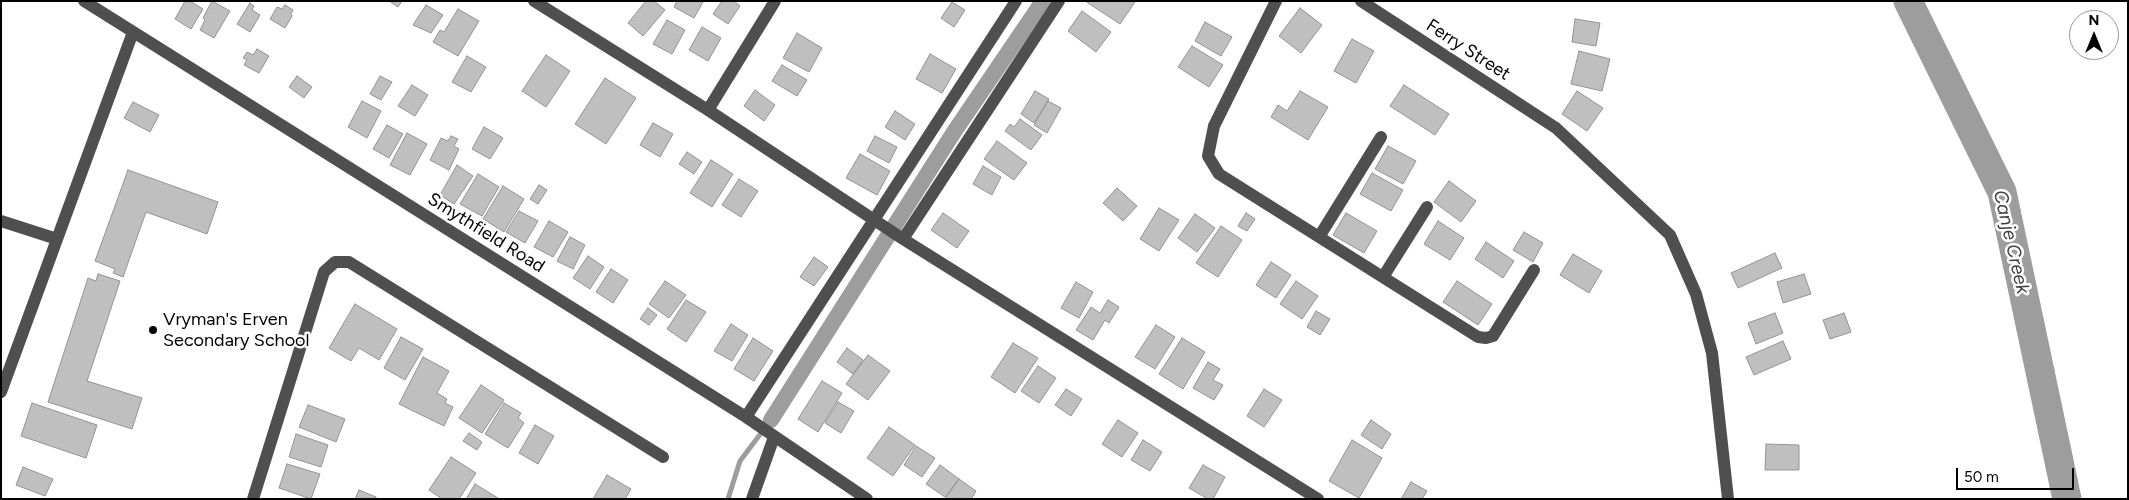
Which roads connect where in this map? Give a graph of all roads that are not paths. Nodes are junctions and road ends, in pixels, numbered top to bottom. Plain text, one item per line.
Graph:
1 (84, 1) edge
2 (534, 1) edge
3 (775, 1) edge
4 (1016, 1) edge
5 (1059, 1) edge
6 (1276, 1) edge
7 (1361, 1) edge
8 (133, 32) junction
9 (708, 110) junction
10 (1381, 137) dead end
11 (1427, 207) dead end
12 (874, 219) junction
13 (1, 221) edge
14 (1319, 237) junction
15 (57, 239) junction
16 (903, 239) junction
17 (1534, 270) dead end
18 (1383, 278) junction
19 (1, 392) edge
20 (746, 417) junction
21 (774, 437) junction
22 (663, 457) dead end
23 (253, 499) edge
24 (752, 499) edge
25 (867, 499) edge
26 (1318, 499) edge
27 (1728, 499) edge

1 - 8 street, Smythfield Road
2 - 9 street
3 - 9 street
4 - 12 street
5 - 16 street
6 - 14 street
7 - 27 street, Ferry Street
8 - 15 street
8 - 20 street, Smythfield Road
9 - 12 street
10 - 14 street
11 - 18 street
12 - 16 street
12 - 20 street
13 - 15 street
14 - 18 street
15 - 19 street
16 - 26 street
17 - 18 street
20 - 21 street, Smythfield Road
21 - 24 street
21 - 25 street, Smythfield Road
22 - 23 street

